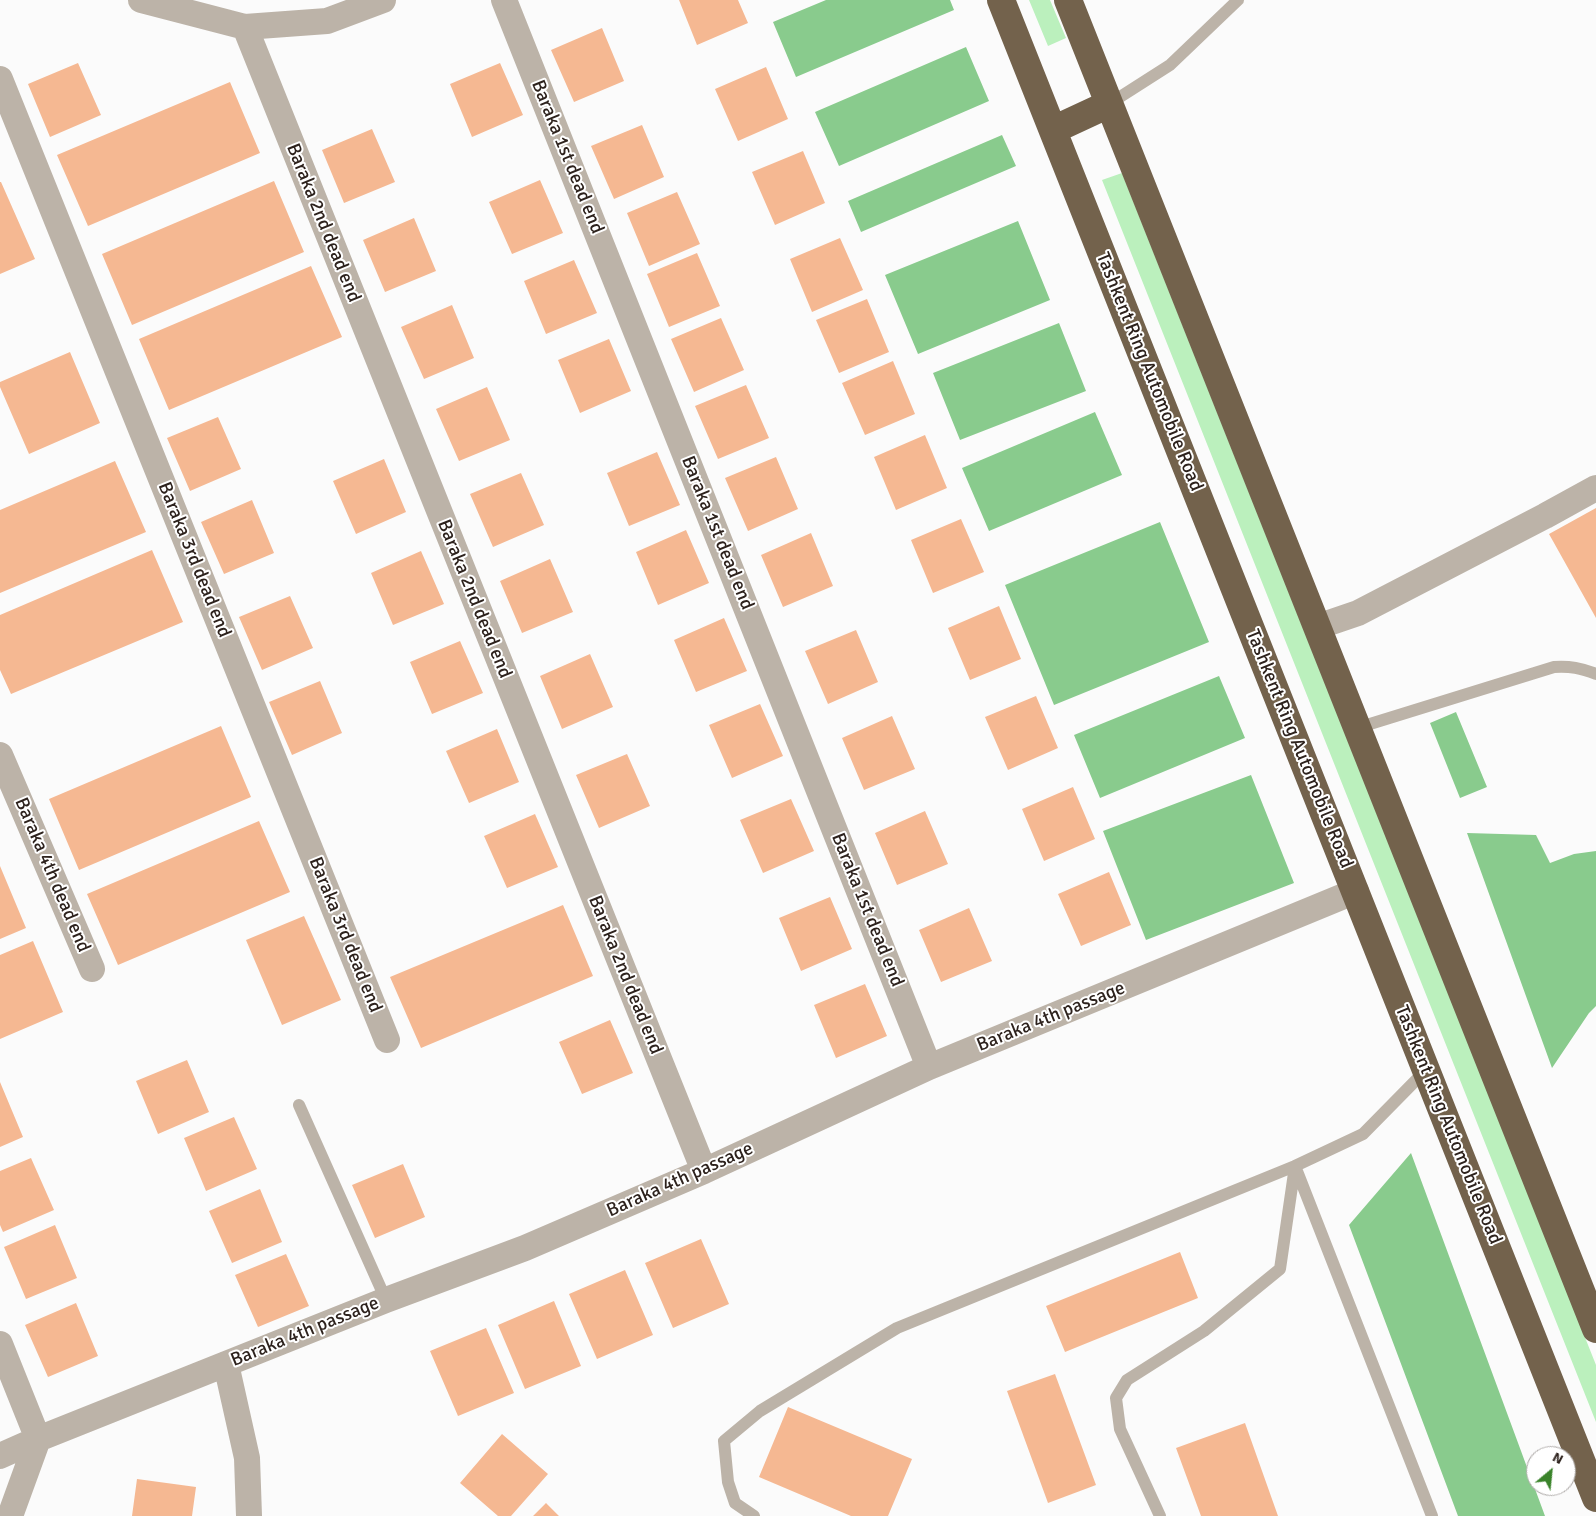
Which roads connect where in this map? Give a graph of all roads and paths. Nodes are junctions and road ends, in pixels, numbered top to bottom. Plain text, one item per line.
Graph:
1 (141, 0) edge
2 (383, 0) edge
3 (504, 0) edge
4 (1001, 0) edge
5 (1068, 0) edge
6 (1238, 0) edge
7 (245, 27) junction
8 (0, 79) edge
9 (1109, 104) junction
10 (1053, 130) junction
11 (1596, 488) edge
12 (1317, 627) junction
13 (1596, 674) edge
14 (1357, 728) junction
15 (0, 754) edge
16 (1356, 891) junction
17 (92, 969) dead end
18 (387, 1040) dead end
19 (929, 1067) junction
20 (1426, 1070) junction
21 (299, 1105) dead end
22 (1295, 1166) junction
23 (704, 1171) junction
24 (386, 1300) junction
25 (1596, 1329) edge
26 (0, 1344) edge
27 (226, 1364) junction
28 (38, 1439) junction
29 (0, 1456) edge
30 (1596, 1498) edge
31 (10, 1516) edge
32 (249, 1516) edge
33 (754, 1516) edge
34 (1160, 1516) edge
35 (1432, 1516) edge

1 - 7 street
2 - 7 street
3 - 19 street, Baraka 1st dead end
4 - 10 highway, Tashkent Ring Automobile Road
5 - 9 highway
6 - 9 lane
7 - 23 street, Baraka 2nd dead end
8 - 18 street, Baraka 3rd dead end
9 - 10 highway
9 - 12 highway
10 - 16 highway, Tashkent Ring Automobile Road
11 - 12 street
12 - 14 highway
13 - 14 lane
14 - 25 highway
15 - 17 street, Baraka 4th dead end
16 - 19 street, Baraka 4th passage
16 - 20 highway, Tashkent Ring Automobile Road
19 - 23 street, Baraka 4th passage
20 - 22 lane
20 - 30 highway, Tashkent Ring Automobile Road
21 - 24 lane
22 - 33 lane
22 - 34 lane
22 - 35 lane
23 - 24 street, Baraka 4th passage
24 - 27 street, Baraka 4th passage
26 - 28 street
27 - 28 street, Baraka 4th passage
27 - 32 street
28 - 29 street, Baraka 4th passage
28 - 31 street

